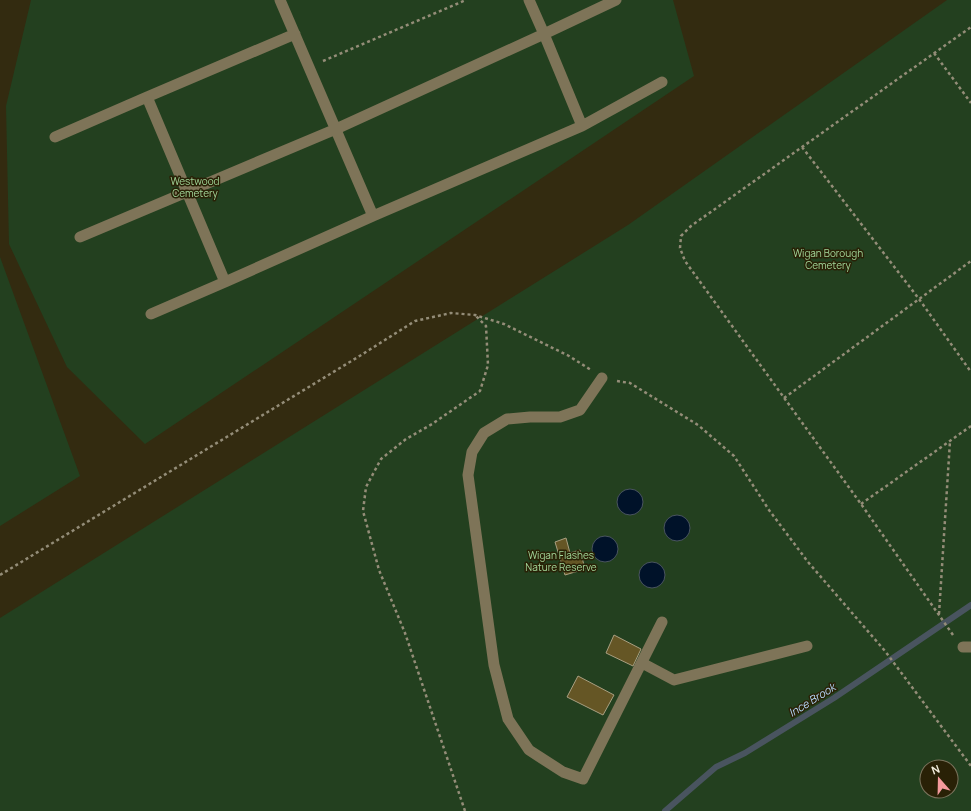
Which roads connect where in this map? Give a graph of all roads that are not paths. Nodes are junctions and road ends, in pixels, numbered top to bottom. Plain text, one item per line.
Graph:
1 (280, 0) edge
2 (529, 0) edge
3 (616, 0) edge
4 (295, 34) junction
5 (544, 34) junction
6 (662, 82) dead end
7 (147, 97) junction
8 (582, 126) junction
9 (336, 128) junction
10 (55, 137) dead end
11 (187, 192) junction
12 (374, 216) junction
13 (80, 237) dead end
14 (225, 282) junction
15 (151, 314) dead end
16 (602, 378) road end
17 (662, 622) dead end
18 (807, 646) dead end
19 (642, 663) junction

1 - 4 lane
2 - 5 lane
3 - 5 lane
4 - 7 lane
4 - 9 lane
5 - 8 lane
5 - 9 lane
6 - 8 lane
7 - 10 lane
7 - 11 lane
8 - 12 lane
9 - 11 lane
9 - 12 lane
11 - 13 lane
11 - 14 lane
12 - 14 lane
14 - 15 lane
16 - 19 lane
17 - 19 lane
18 - 19 lane

